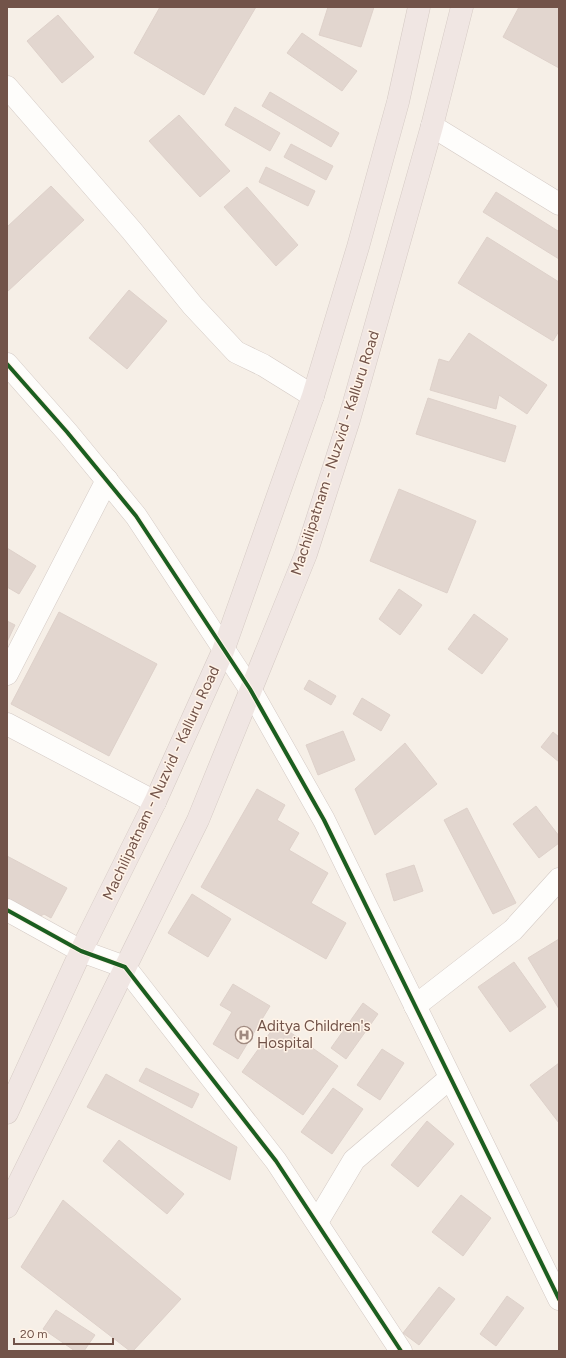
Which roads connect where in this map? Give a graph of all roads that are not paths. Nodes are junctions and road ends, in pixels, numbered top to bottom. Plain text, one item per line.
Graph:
1 (419, 7) edge
2 (462, 7) edge
3 (7, 87) edge
4 (432, 126) junction
5 (559, 204) edge
6 (7, 364) edge
7 (313, 396) junction
8 (107, 480) junction
9 (223, 651) junction
10 (7, 674) edge
11 (250, 690) junction
12 (7, 724) edge
13 (155, 802) junction
14 (559, 879) edge
15 (7, 910) edge
16 (81, 951) junction
17 (125, 968) junction
18 (415, 1006) junction
19 (450, 1078) junction
20 (8, 1107) edge
21 (7, 1207) edge
22 (317, 1222) junction
23 (559, 1299) edge
24 (402, 1351) edge

1 - 7 highway, Machilipatnam - Nuzvid - Kalluru Road
2 - 4 highway, Machilipatnam - Nuzvid - Kalluru Road
3 - 7 street
4 - 5 street
4 - 11 highway, Machilipatnam - Nuzvid - Kalluru Road
6 - 8 street
7 - 9 highway, Machilipatnam - Nuzvid - Kalluru Road
8 - 9 street
8 - 10 street
9 - 11 street
9 - 13 highway, Machilipatnam - Nuzvid - Kalluru Road
11 - 17 highway, Machilipatnam - Nuzvid - Kalluru Road
11 - 18 street
12 - 13 street
13 - 16 highway, Machilipatnam - Nuzvid - Kalluru Road
14 - 18 street
15 - 16 street
16 - 17 street
16 - 20 highway, Machilipatnam - Nuzvid - Kalluru Road
17 - 21 highway, Machilipatnam - Nuzvid - Kalluru Road
17 - 22 street
18 - 19 street
19 - 22 street
19 - 23 street
22 - 24 street

